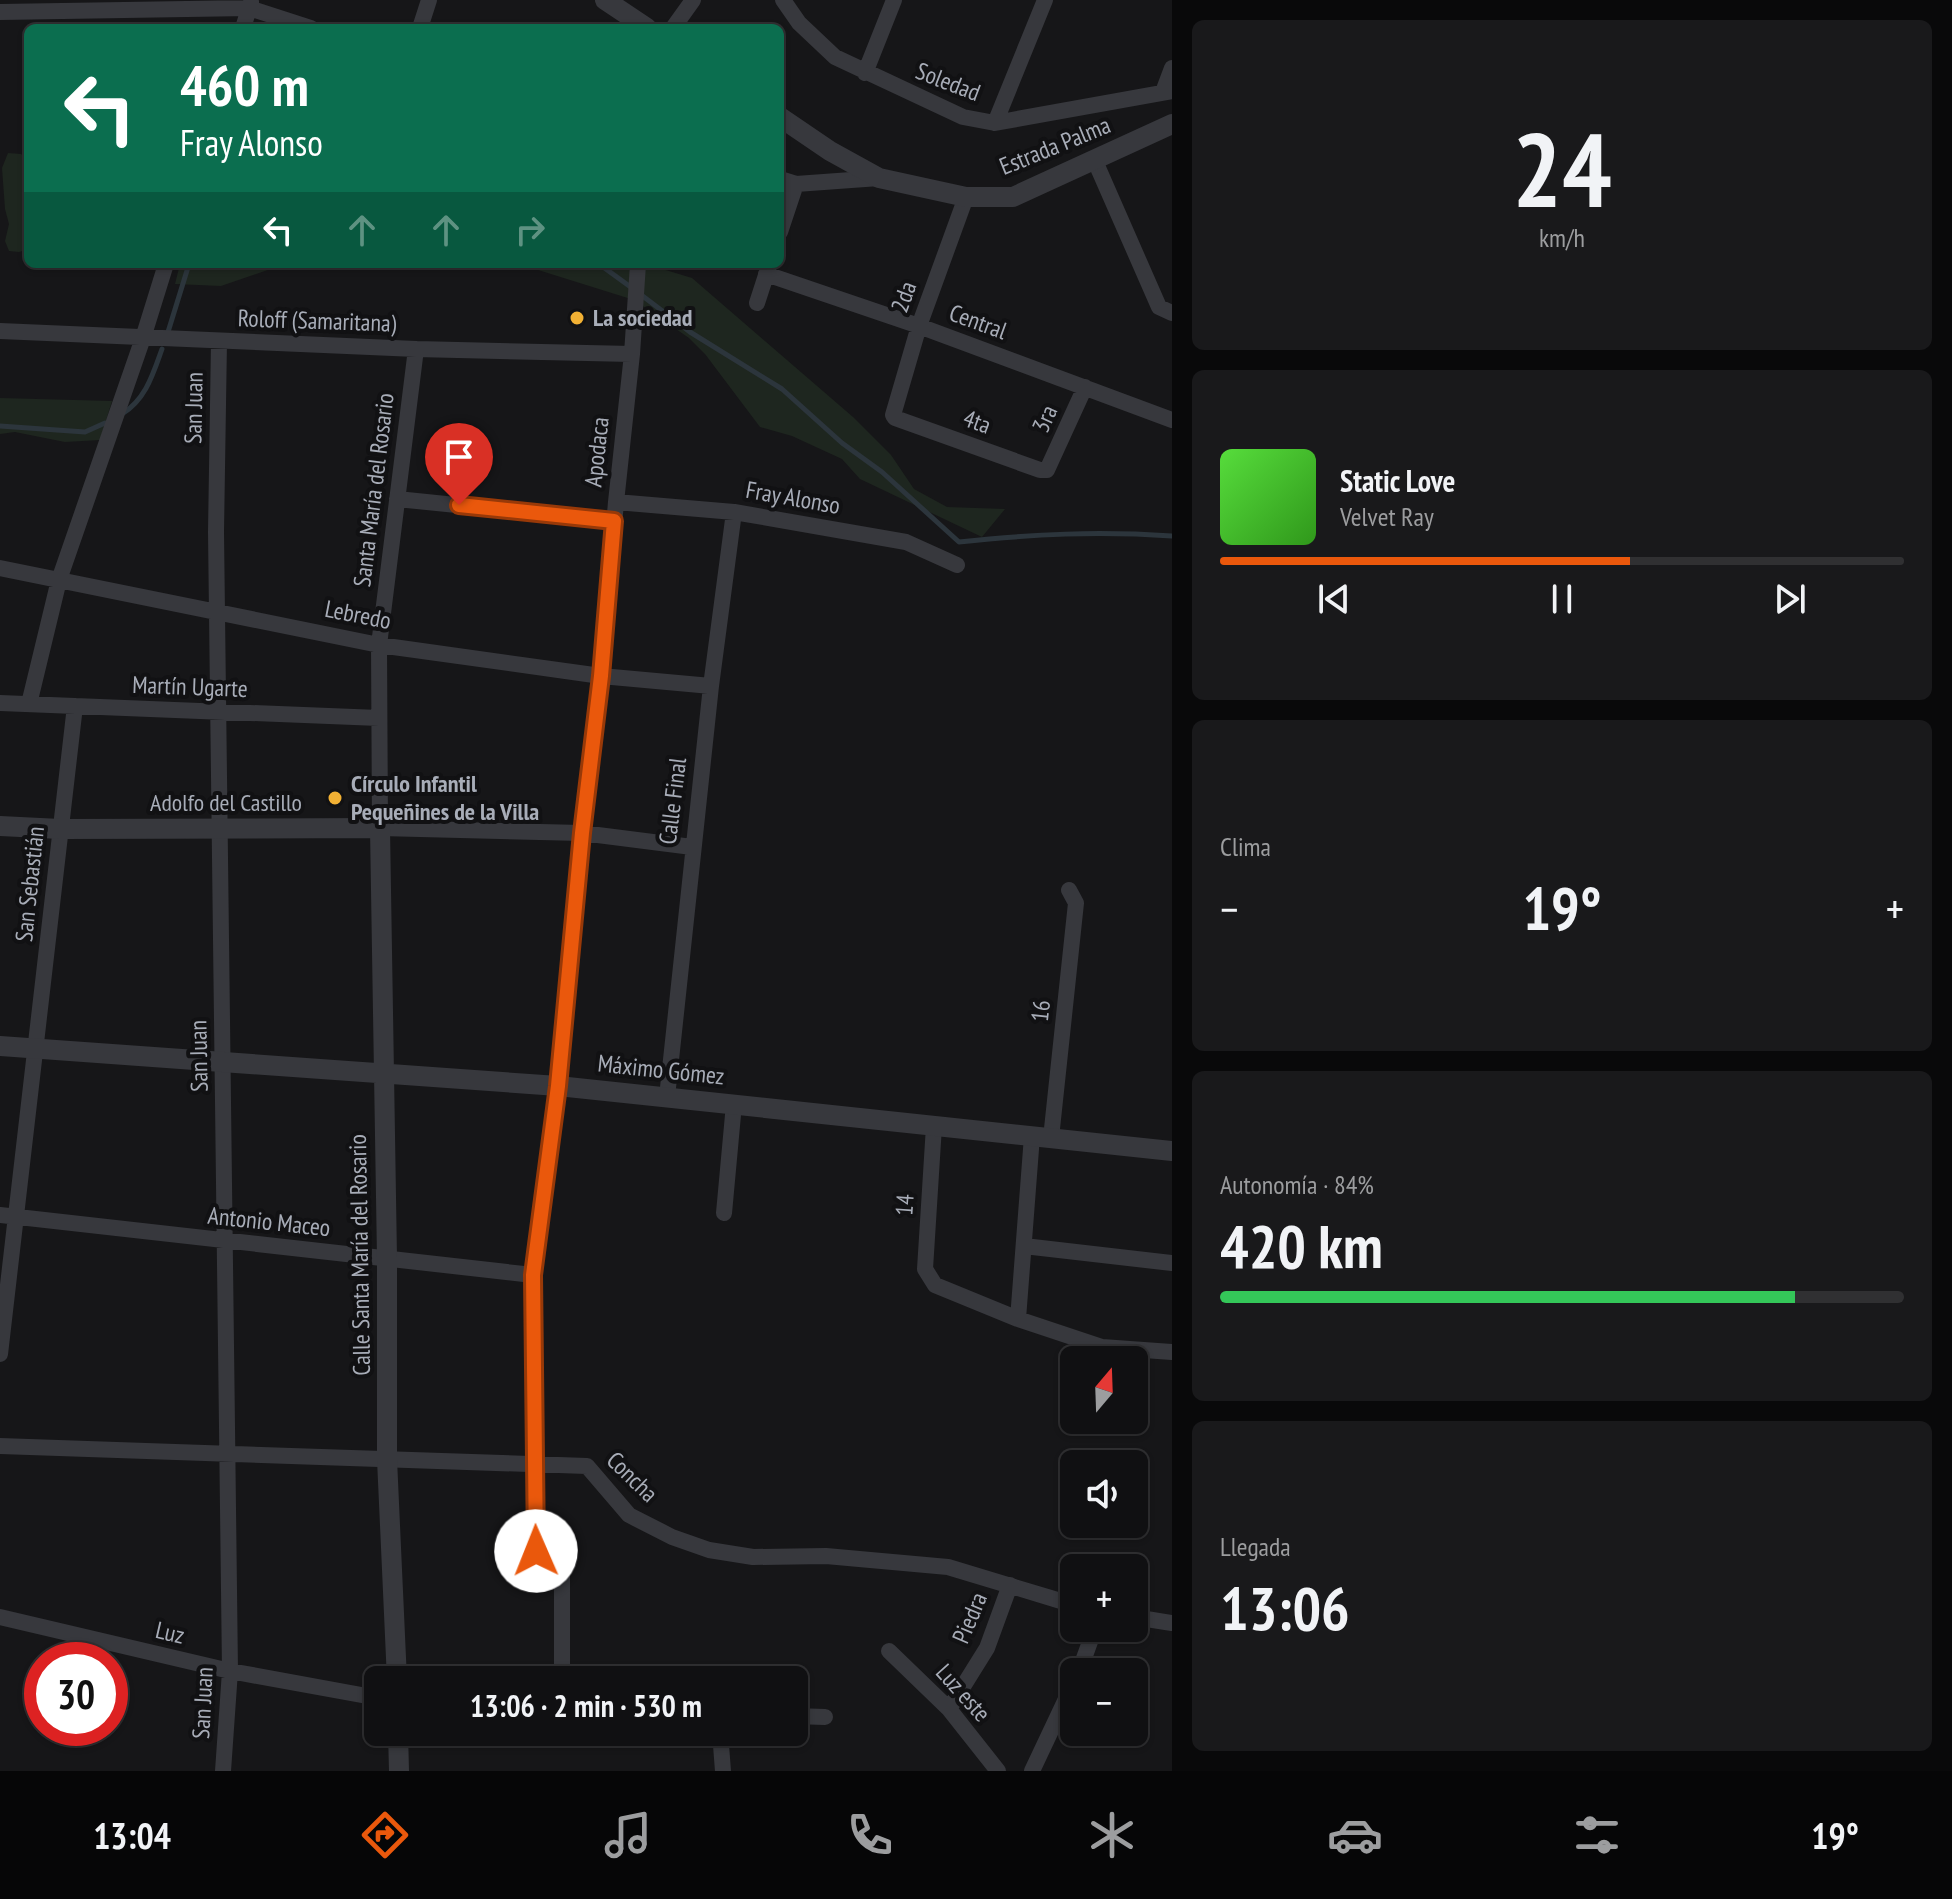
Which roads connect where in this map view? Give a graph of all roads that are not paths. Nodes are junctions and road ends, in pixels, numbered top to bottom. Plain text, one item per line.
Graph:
1 (429, 0) edge
2 (605, 0) edge
3 (693, 0) edge
4 (783, 0) edge
5 (894, 0) edge
6 (1045, 0) edge
7 (250, 4) edge
8 (0, 12) edge
9 (244, 24) edge
10 (301, 24) edge
11 (421, 24) edge
12 (641, 24) edge
13 (676, 24) edge
14 (1172, 68) edge
15 (865, 73) junction
16 (1168, 92) edge
17 (784, 120) edge
18 (995, 123) junction
19 (1172, 124) edge
20 (1095, 161) junction
21 (879, 178) junction
22 (788, 182) edge
23 (966, 197) junction
24 (784, 207) edge
25 (165, 268) edge
26 (638, 268) edge
27 (768, 269) edge
28 (757, 303) dead end
29 (1172, 313) edge
30 (919, 326) junction
31 (0, 331) edge
32 (143, 338) junction
33 (219, 341) junction
34 (416, 349) junction
35 (632, 354) junction
36 (1085, 387) junction
37 (893, 415) joint
38 (1172, 420) edge
39 (1047, 470) joint
40 (397, 499) junction
41 (616, 502) junction
42 (734, 512) junction
43 (614, 521) junction
44 (957, 565) dead end
45 (0, 568) edge
46 (59, 580) junction
47 (218, 611) junction
48 (379, 645) junction
49 (601, 676) junction
50 (711, 686) junction
51 (0, 703) edge
52 (29, 704) junction
53 (75, 706) junction
54 (219, 712) junction
55 (379, 718) junction
56 (0, 826) edge
57 (380, 828) junction
58 (60, 829) junction
59 (220, 830) junction
60 (582, 833) junction
61 (692, 847) junction
62 (1069, 890) dead end
63 (0, 1046) edge
64 (36, 1048) junction
65 (223, 1060) junction
66 (383, 1073) junction
67 (558, 1086) junction
68 (667, 1097) junction
69 (734, 1104) junction
70 (934, 1126) junction
71 (1042, 1137) junction
72 (1172, 1151) edge
73 (724, 1213) dead end
74 (8, 1216) edge
75 (224, 1241) junction
76 (1024, 1246) junction
77 (387, 1258) junction
78 (1172, 1263) edge
79 (533, 1275) junction
80 (1018, 1319) junction
81 (1172, 1352) edge
82 (0, 1354) edge
83 (0, 1446) edge
84 (227, 1454) junction
85 (387, 1459) junction
86 (535, 1464) junction
87 (1010, 1585) junction
88 (1060, 1601) edge
89 (0, 1617) edge
90 (1148, 1619) edge
91 (1172, 1623) edge
92 (889, 1651) dead end
93 (396, 1666) edge
94 (562, 1666) edge
95 (230, 1671) junction
96 (364, 1695) edge
97 (949, 1709) junction
98 (1060, 1712) edge
99 (808, 1716) edge
100 (825, 1717) dead end
101 (398, 1746) edge
102 (721, 1746) edge
103 (223, 1771) edge
104 (399, 1771) edge
105 (723, 1771) edge
106 (998, 1771) edge
107 (1032, 1771) edge

1 - 11 street
2 - 12 street
3 - 13 street
4 - 15 street, Soledad
5 - 15 street
6 - 18 street
7 - 8 street
7 - 9 street
7 - 10 street
14 - 16 street
15 - 18 street, Soledad
16 - 18 street, Soledad
17 - 21 street, Estrada Palma
19 - 20 street, Estrada Palma
20 - 23 street, Estrada Palma
20 - 29 street
21 - 22 street
21 - 23 street, Estrada Palma
22 - 24 street
23 - 30 street, 2da
25 - 32 street
26 - 35 street, Apodaca
27 - 28 street
27 - 30 street, Central
30 - 36 street, Central
30 - 37 street, 2da
31 - 32 street, Roloff (Samaritana)
32 - 33 street, Roloff (Samaritana)
32 - 46 street
33 - 34 street, Roloff (Samaritana)
33 - 47 street, San Juan
34 - 35 street, Roloff (Samaritana)
34 - 40 street, Santa María del Rosario
35 - 41 street, Apodaca
36 - 38 street, Central
36 - 39 street, 3ra
37 - 39 street, 4ta
40 - 43 street
40 - 48 street, Santa María del Rosario
41 - 42 street, Fray Alonso
41 - 43 street, Apodaca
42 - 44 street, Fray Alonso
42 - 50 street, Calle Final
43 - 49 street, Apodaca
45 - 46 street, Lebredo
46 - 47 street, Lebredo
46 - 52 street
47 - 48 street, Lebredo
47 - 54 street, San Juan
48 - 49 street, Lebredo
48 - 55 street, Santa María del Rosario
49 - 50 street, Lebredo
49 - 60 street, Apodaca
50 - 61 street, Calle Final
51 - 52 street, Martín Ugarte
52 - 53 street, Martín Ugarte
53 - 54 street, Martín Ugarte
53 - 58 street, San Sebastián
54 - 55 street, Martín Ugarte
54 - 59 street, San Juan
55 - 57 street, Santa María del Rosario
56 - 58 street, Adolfo del Castillo
57 - 59 street, Adolfo del Castillo
57 - 60 street, Adolfo del Castillo
57 - 66 street, Calle Santa María del Rosario
58 - 59 street, Adolfo del Castillo
58 - 64 street, San Sebastián
59 - 65 street, San Juan
60 - 61 street, Adolfo del Castillo
60 - 67 street, Apodaca
61 - 68 street, Calle Final
62 - 71 street, 16
63 - 64 street, Máximo Gómez
64 - 65 street, Máximo Gómez
64 - 74 street, San Sebastián
65 - 66 street, Máximo Gómez
65 - 75 street, San Juan
66 - 67 street, Máximo Gómez
66 - 77 street, Calle Santa María del Rosario
67 - 68 street, Máximo Gómez
67 - 79 street, Apodaca
68 - 69 street, Máximo Gómez
69 - 70 street, Máximo Gómez
69 - 73 street
70 - 71 street, Máximo Gómez
70 - 80 street, 14
71 - 72 street, Máximo Gómez
71 - 76 street, 16
74 - 75 street, Antonio Maceo
74 - 82 street, San Sebastián
75 - 77 street, Antonio Maceo
75 - 84 street, San Juan
76 - 78 street
76 - 80 street, 16
77 - 79 street, Antonio Maceo
77 - 85 street, Calle Santa María del Rosario
79 - 86 street, Apodaca
80 - 81 street
83 - 84 street, Concha
84 - 85 street, Concha
84 - 95 street, San Juan
85 - 86 street, Concha
85 - 93 street, Calle Santa María del Rosario
86 - 87 street, Concha
86 - 94 street, Apodaca
87 - 88 street, Concha
87 - 97 street, Piedra
89 - 95 street, Luz
90 - 91 street
92 - 97 street, Luz este
95 - 96 street, Luz
95 - 103 street, San Juan
97 - 106 street, Luz este
98 - 107 street
99 - 100 street
101 - 104 street
102 - 105 street

